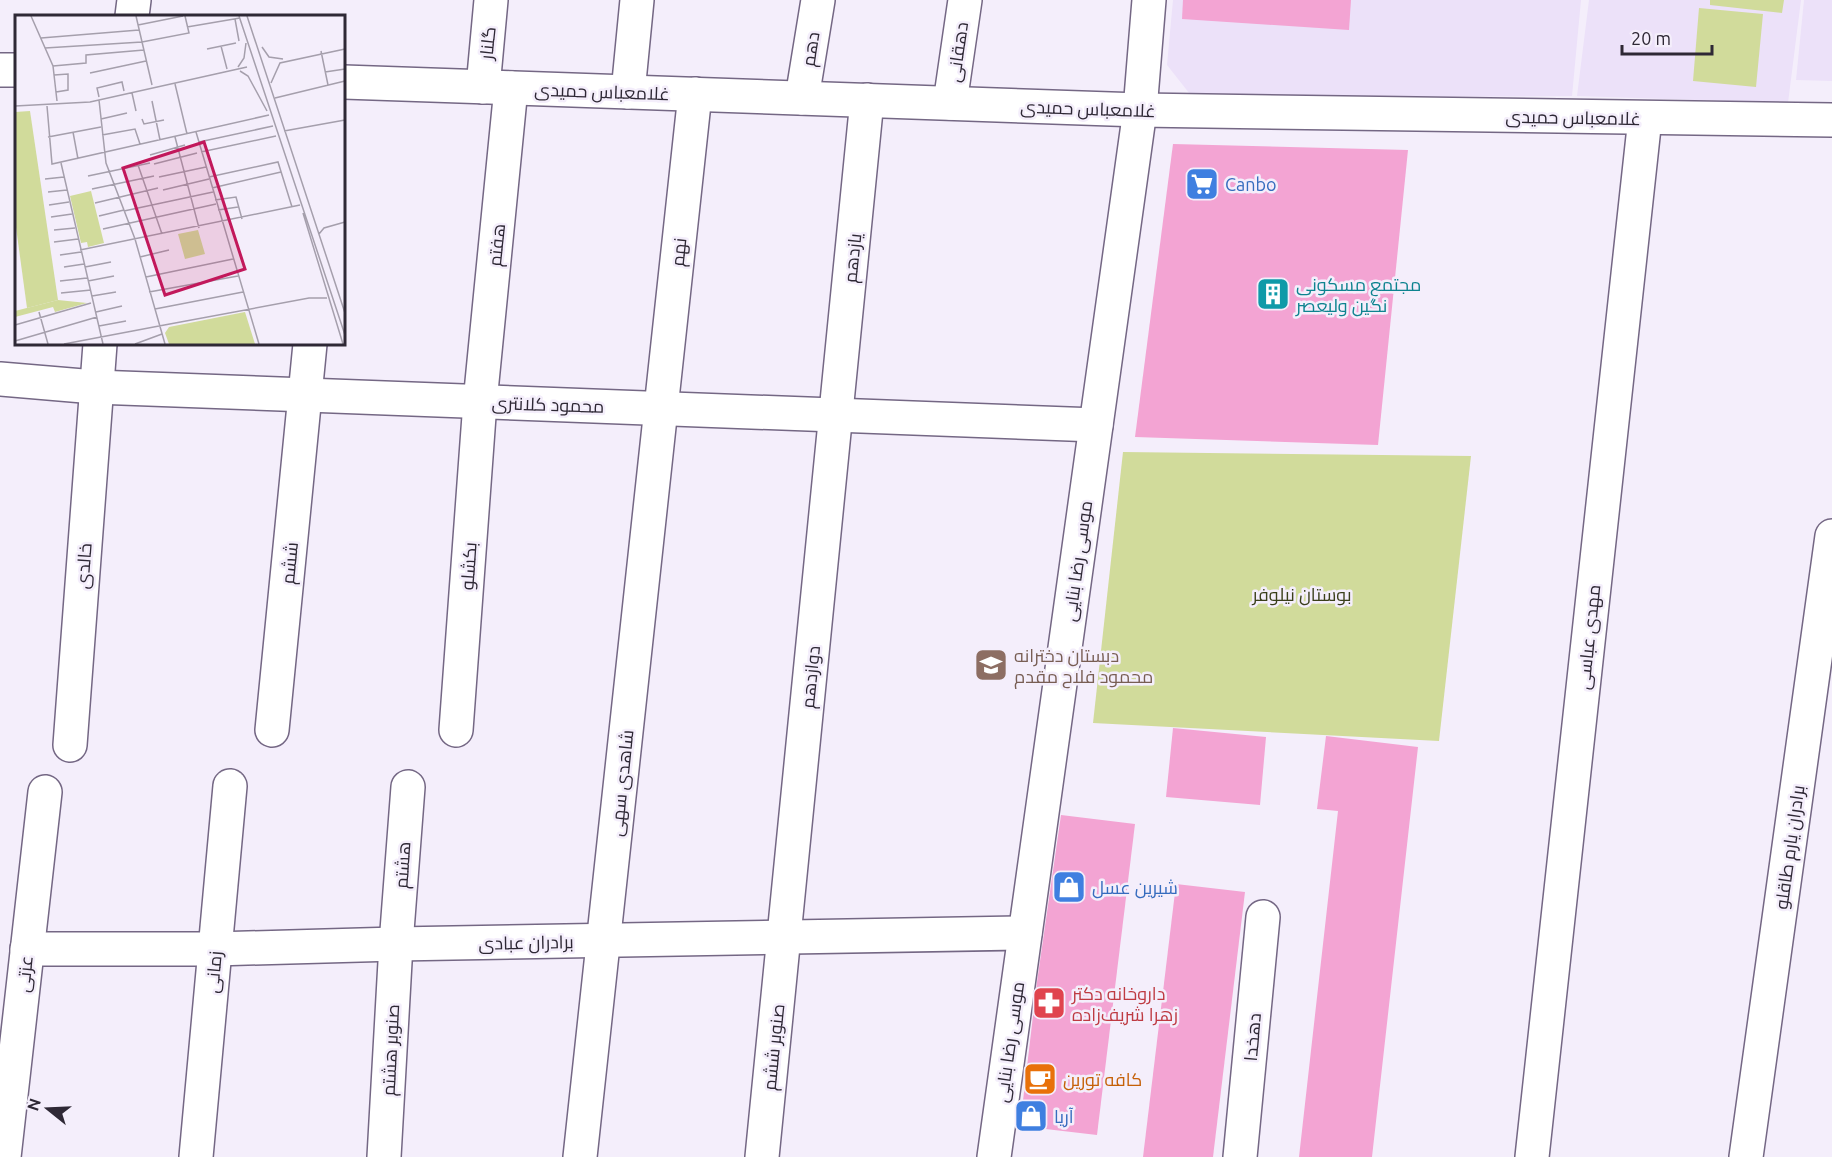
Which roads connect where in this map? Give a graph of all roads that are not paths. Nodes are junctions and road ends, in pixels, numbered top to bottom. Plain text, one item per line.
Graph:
1 (134, 0) edge
2 (491, 0) edge
3 (637, 0) edge
4 (818, 0) edge
5 (965, 0) edge
6 (1149, 0) edge
7 (132, 15) edge
8 (345, 82) edge
9 (497, 87) junction
10 (628, 92) junction
11 (695, 94) junction
12 (802, 98) junction
13 (867, 100) junction
14 (950, 104) junction
15 (1140, 110) junction
16 (1645, 118) junction
17 (1832, 120) edge
18 (100, 345) edge
19 (310, 345) edge
20 (0, 379) edge
21 (95, 387) junction
22 (306, 395) junction
23 (480, 402) junction
24 (661, 409) junction
25 (836, 415) junction
26 (1096, 425) junction
27 (1832, 536) edge
28 (272, 730) dead end
29 (456, 730) dead end
30 (70, 745) dead end
31 (230, 786) dead end
32 (408, 787) dead end
33 (45, 792) dead end
34 (1263, 917) dead end
35 (1024, 933) junction
36 (784, 938) junction
37 (604, 941) junction
38 (396, 944) junction
39 (27, 949) junction
40 (215, 949) junction
41 (4, 1157) edge
42 (196, 1157) edge
43 (384, 1157) edge
44 (580, 1157) edge
45 (762, 1157) edge
46 (994, 1157) edge
47 (1240, 1157) edge
48 (1532, 1157) edge
49 (1746, 1157) edge

1 - 7 street
2 - 9 street, گلنار
3 - 10 street
4 - 12 street, دهم
5 - 14 street, دهقانی
6 - 15 street, موسی رضا بنایی
8 - 9 street, غلامعباس حمیدی
9 - 10 street, غلامعباس حمیدی
9 - 23 street, هفتم
10 - 11 street, غلامعباس حمیدی
11 - 12 street, غلامعباس حمیدی
11 - 24 street, نهم
12 - 13 street, غلامعباس حمیدی
13 - 14 street, غلامعباس حمیدی
13 - 25 street, یازدهم
14 - 15 street, غلامعباس حمیدی
15 - 16 street, غلامعباس حمیدی
15 - 26 street, موسی رضا بنایی
16 - 17 street, غلامعباس حمیدی
16 - 48 street, مهدی عباسی
18 - 21 street, خالدی
19 - 22 street, ششم
20 - 21 street, محمود کلانتری
21 - 22 street, محمود کلانتری
21 - 30 street, خالدی
22 - 23 street, محمود کلانتری
22 - 28 street, ششم
23 - 24 street, محمود کلانتری
23 - 29 street, بکشلو
24 - 25 street, محمود کلانتری
24 - 37 street, شاهدی سهی
25 - 26 street, محمود کلانتری
25 - 36 street, دوازدهم
26 - 35 street, موسی رضا بنایی
27 - 49 street, برادران یارم طاقلو
31 - 40 street, زمانی
32 - 38 street, هشتم
33 - 39 street, عزتی
34 - 47 street, دهخدا
35 - 36 street, برادران عبادی
35 - 46 street, موسی رضا بنایی
36 - 37 street, برادران عبادی
36 - 45 street, صنوبر ششم
37 - 38 street, برادران عبادی
37 - 44 street, شاهدی سهی
38 - 40 street, برادران عبادی
38 - 43 street, صنوبر هشتم
39 - 40 street, برادران عبادی
39 - 41 street, عزتی
40 - 42 street, زمانی

